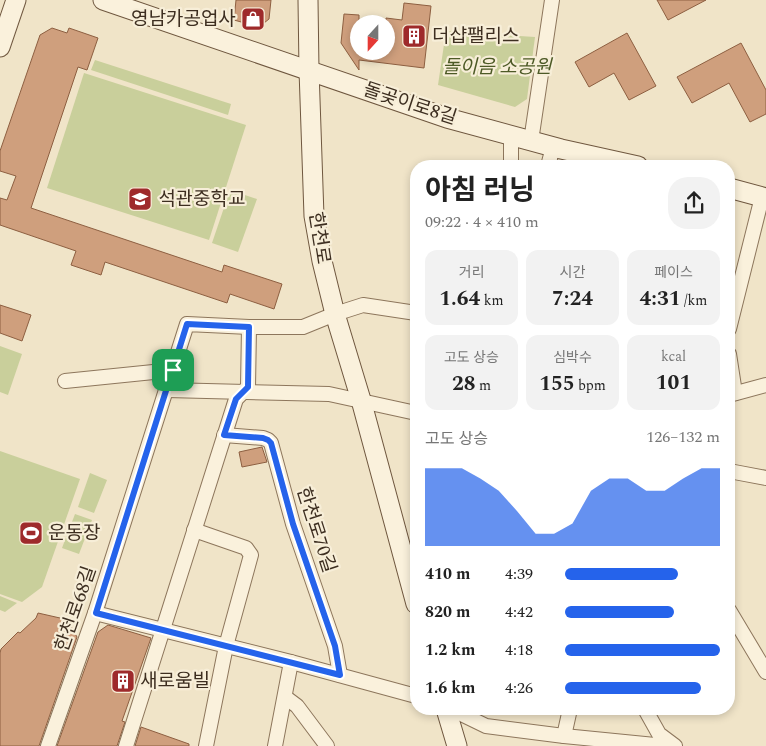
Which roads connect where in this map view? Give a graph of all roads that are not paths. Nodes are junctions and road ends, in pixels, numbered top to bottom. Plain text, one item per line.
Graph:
1 (16, 0) edge
2 (102, 0) edge
3 (308, 0) edge
4 (552, 0) edge
5 (0, 47) edge
6 (309, 70) junction
7 (512, 136) junction
8 (531, 141) junction
9 (553, 147) junction
10 (511, 160) edge
11 (550, 160) edge
12 (599, 160) edge
13 (735, 190) edge
14 (764, 198) edge
15 (735, 307) edge
16 (410, 312) edge
17 (335, 314) junction
18 (249, 327) junction
19 (173, 370) junction
20 (65, 382) dead end
21 (766, 385) edge
22 (167, 390) junction
23 (242, 392) junction
24 (735, 393) edge
25 (361, 400) junction
26 (410, 412) edge
27 (224, 435) junction
28 (735, 473) edge
29 (766, 478) edge
30 (194, 530) junction
31 (410, 582) edge
32 (96, 613) junction
33 (735, 620) edge
34 (162, 630) junction
35 (226, 646) junction
36 (291, 662) junction
37 (766, 672) edge
38 (340, 675) junction
39 (410, 694) edge
40 (285, 697) junction
41 (448, 715) edge
42 (463, 715) edge
43 (569, 715) edge
44 (648, 715) edge
45 (564, 736) junction
46 (537, 739) edge
47 (603, 743) edge
48 (48, 746) edge
49 (126, 746) edge
50 (206, 746) edge
51 (275, 746) edge
52 (327, 746) edge
53 (457, 746) edge
54 (665, 746) edge
55 (674, 746) edge

1 - 5 main road
2 - 6 main road
3 - 6 main road, 한천로
4 - 8 street
6 - 7 main road, 돌곶이로8길
6 - 17 main road, 한천로
7 - 8 main road, 돌곶이로8길
7 - 10 street
8 - 9 main road, 돌곶이로8길
9 - 11 street
9 - 12 main road, 돌곶이로8길
13 - 14 main road
14 - 15 street
16 - 17 street, 한천로68길
17 - 18 street, 한천로68길
17 - 25 main road, 한천로
18 - 19 street, 한천로68길
18 - 23 street
19 - 20 street
19 - 22 street, 한천로68길
21 - 24 street
22 - 23 street
22 - 32 street, 한천로68길
23 - 25 street
23 - 27 street
25 - 26 street
25 - 31 main road, 한천로
27 - 30 street
27 - 38 street, 한천로70길
28 - 29 street
30 - 34 street
30 - 35 street
32 - 34 street
32 - 48 street, 한천로68길
33 - 37 street
34 - 35 street
34 - 49 street
35 - 36 street
35 - 50 street
36 - 38 street
36 - 40 street
38 - 39 street
40 - 51 street
40 - 52 street
41 - 53 main road
42 - 46 street
43 - 45 street
44 - 55 street
45 - 46 street
45 - 47 street
47 - 54 street

